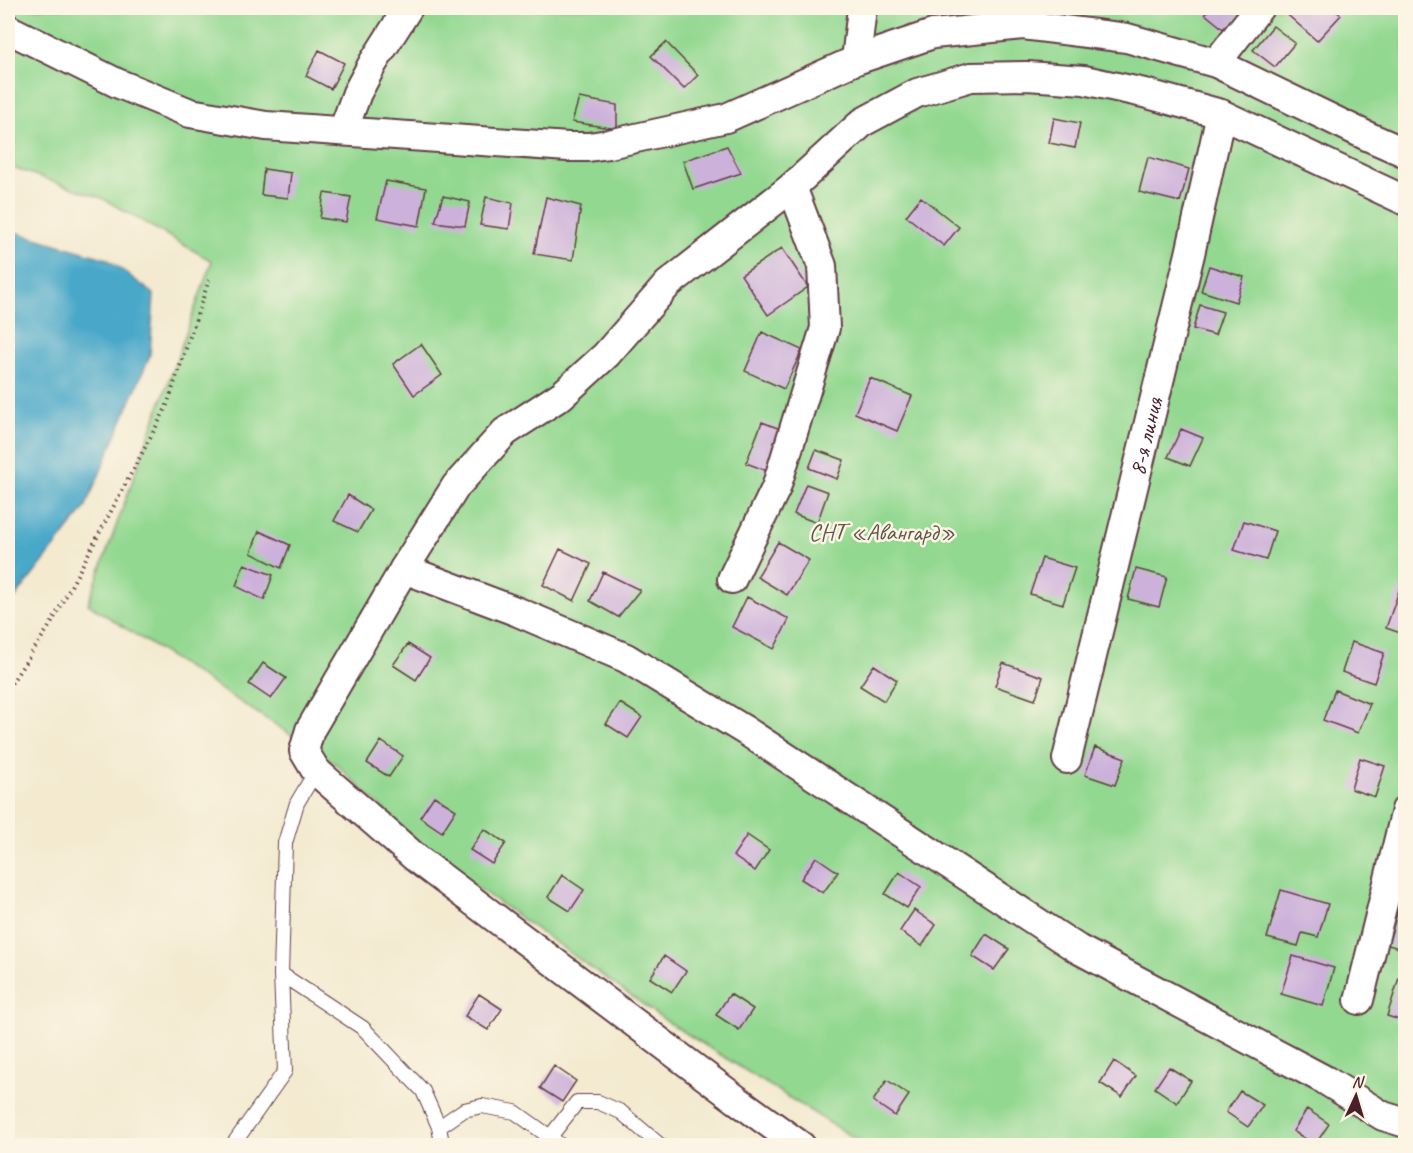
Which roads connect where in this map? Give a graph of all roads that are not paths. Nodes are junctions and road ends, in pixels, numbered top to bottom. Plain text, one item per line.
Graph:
1 (408, 8) edge
2 (862, 8) edge
3 (1259, 8) edge
4 (8, 29) edge
5 (856, 60) junction
6 (1216, 63) junction
7 (1221, 114) junction
8 (343, 131) junction
9 (1406, 153) edge
10 (792, 187) junction
11 (1406, 201) edge
12 (404, 569) junction
13 (732, 579) dead end
14 (1067, 759) dead end
15 (316, 771) junction
16 (1406, 810) edge
17 (281, 974) junction
18 (1359, 1000) dead end
19 (1406, 1122) edge
20 (440, 1126) junction
21 (556, 1141) edge
22 (443, 1145) edge
23 (232, 1146) edge
24 (661, 1146) edge
25 (801, 1146) edge

1 - 8 street
2 - 5 street
3 - 6 street
4 - 8 street
5 - 6 street
5 - 8 street
6 - 9 street
7 - 10 street
7 - 11 street
7 - 14 street, 8-я линия
10 - 12 street
10 - 13 street
12 - 15 street
12 - 19 street
15 - 17 lane
15 - 25 street
16 - 18 street
17 - 20 lane
17 - 23 lane
20 - 21 lane
20 - 22 lane
21 - 24 lane

